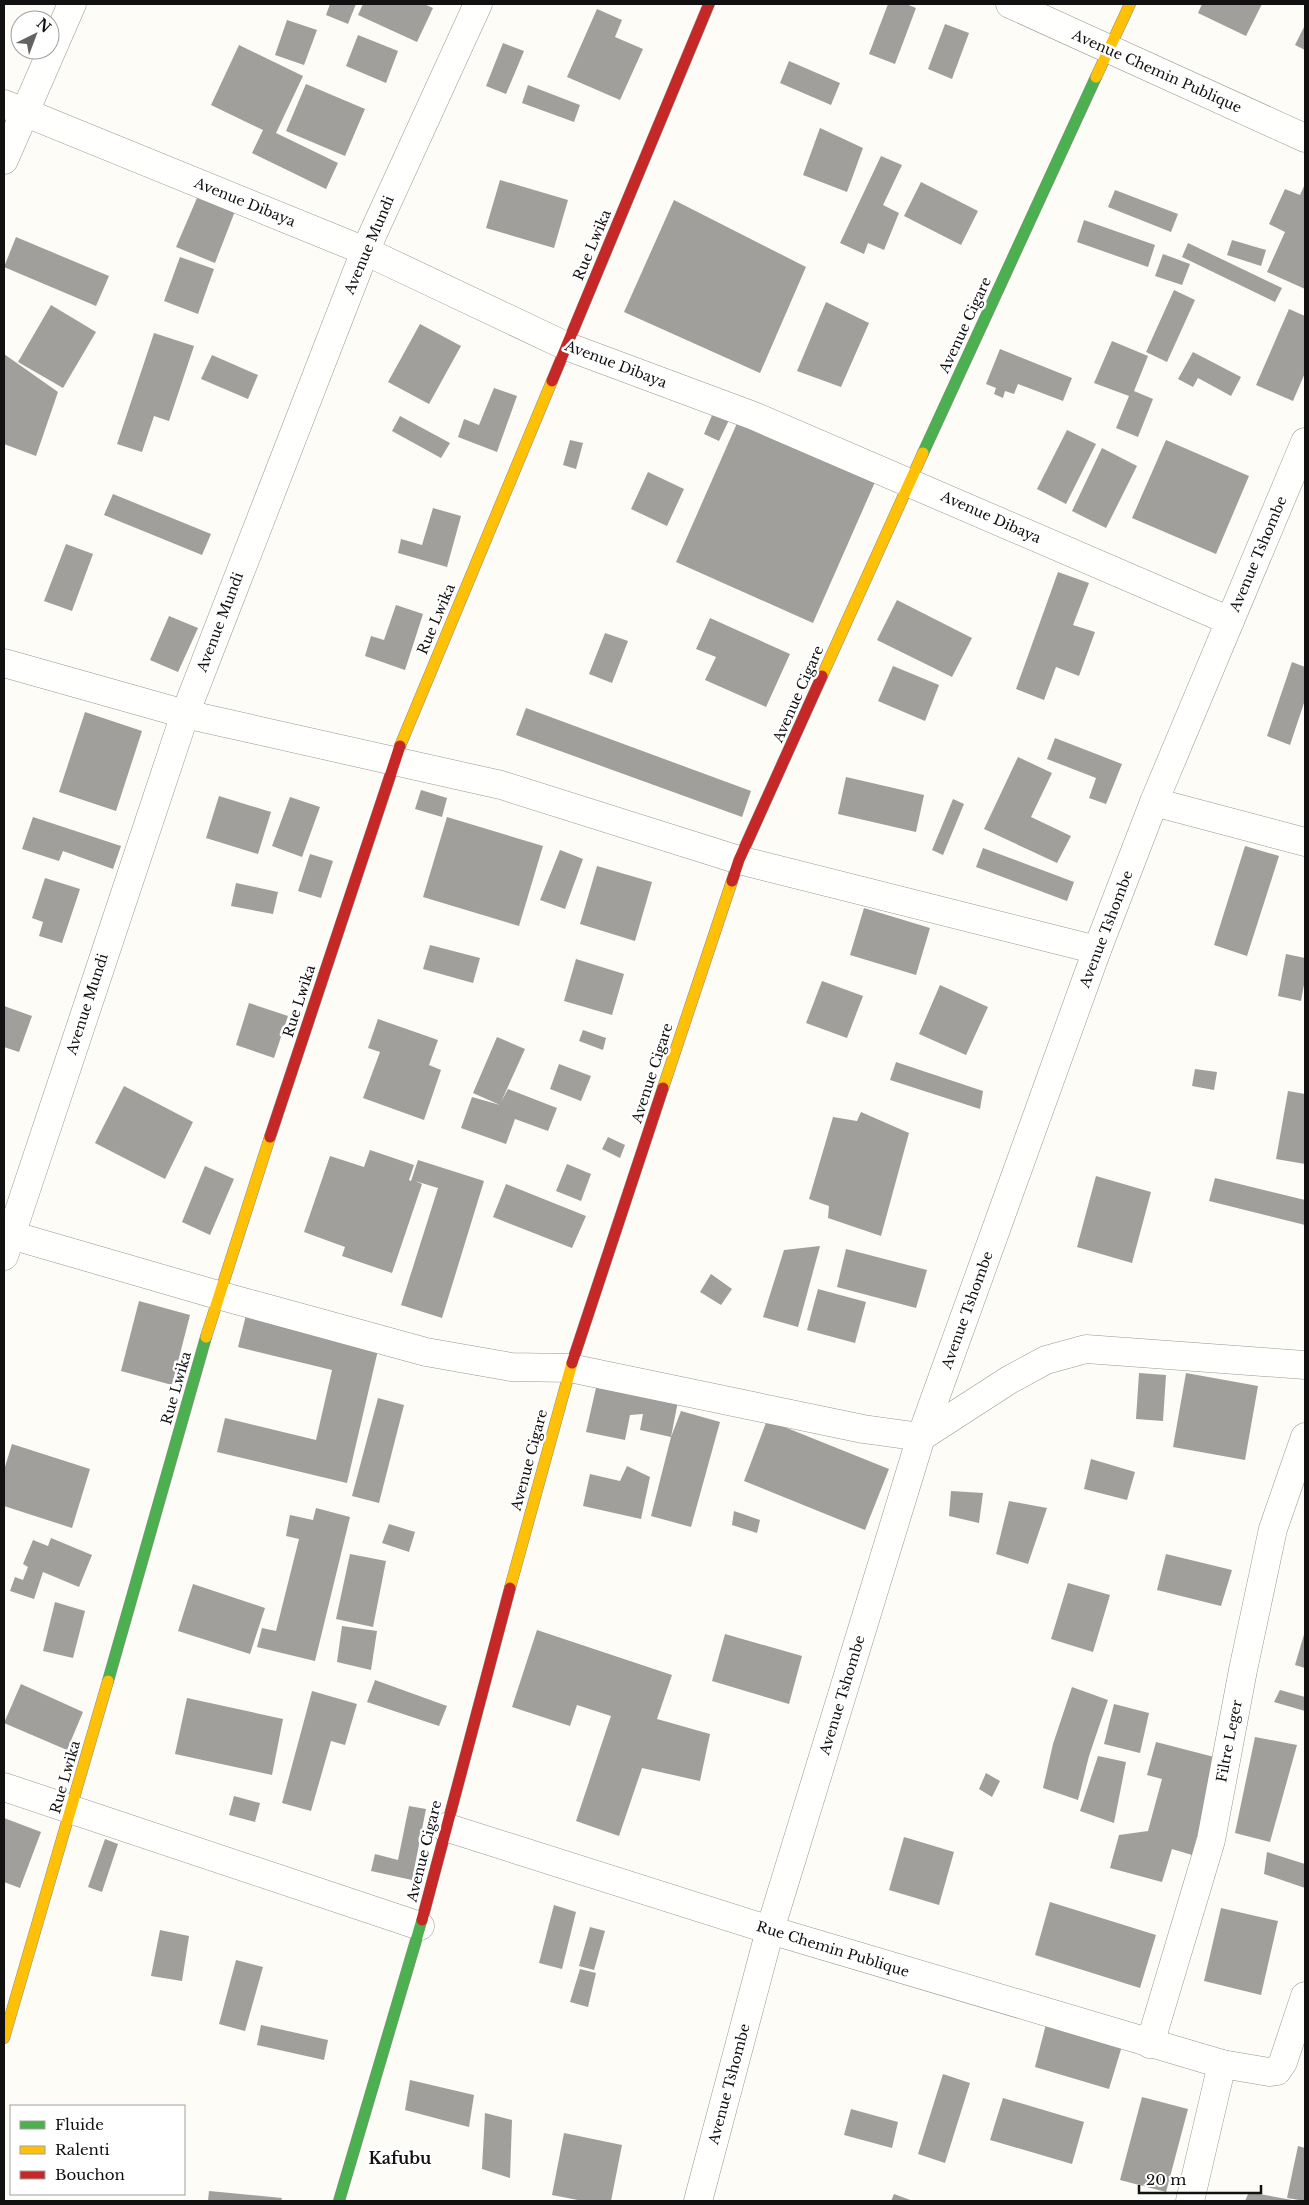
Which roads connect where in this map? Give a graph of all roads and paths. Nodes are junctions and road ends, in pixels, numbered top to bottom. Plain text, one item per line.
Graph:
1 (72, 4) edge
2 (478, 4) edge
3 (709, 4) edge
4 (1010, 4) edge
5 (1130, 4) edge
6 (1108, 49) junction
7 (14, 108) edge
8 (1305, 138) edge
9 (4, 160) edge
10 (365, 251) junction
11 (566, 346) junction
12 (1305, 442) edge
13 (910, 482) junction
14 (1230, 621) junction
15 (4, 664) edge
16 (184, 714) junction
17 (394, 760) junction
18 (1154, 802) junction
19 (1305, 842) edge
20 (739, 860) junction
21 (1097, 950) junction
22 (6, 1241) edge
23 (218, 1295) junction
24 (1305, 1365) edge
25 (570, 1368) junction
26 (921, 1437) junction
27 (1305, 1438) edge
28 (4, 1787) edge
29 (72, 1811) junction
30 (445, 1827) junction
31 (420, 1926) junction
32 (770, 1930) junction
33 (1305, 1996) edge
34 (4, 2038) edge
35 (1150, 2044) junction
36 (1222, 2064) junction
37 (339, 2201) edge
38 (698, 2201) edge
39 (1190, 2201) edge

1 - 7 street
2 - 10 street, Avenue Mundi
3 - 11 street, Rue Lwika
4 - 6 street, Avenue Chemin Publique
5 - 6 street, Avenue Cigare
6 - 8 street, Avenue Chemin Publique
6 - 13 street, Avenue Cigare
7 - 9 street
7 - 10 street, Avenue Dibaya
10 - 11 street, Avenue Dibaya
10 - 16 street, Avenue Mundi
11 - 13 street, Avenue Dibaya
11 - 17 street, Rue Lwika
12 - 14 street, Avenue Tshombe
13 - 14 street, Avenue Dibaya
13 - 20 street, Avenue Cigare
14 - 18 street, Avenue Tshombe
15 - 16 street
16 - 17 street
16 - 22 street, Avenue Mundi
17 - 20 street
17 - 23 street, Rue Lwika
18 - 19 street
18 - 21 street, Avenue Tshombe
20 - 21 street
20 - 25 street, Avenue Cigare
21 - 26 street, Avenue Tshombe
22 - 23 street
23 - 25 street
23 - 29 street, Rue Lwika
24 - 26 street
25 - 26 street
25 - 30 street, Avenue Cigare
26 - 32 street, Avenue Tshombe
27 - 35 street, Filtre Leger
28 - 29 street
29 - 31 street
29 - 34 street, Rue Lwika
30 - 31 street, Avenue Cigare
30 - 32 street, Rue Chemin Publique
31 - 37 street, Avenue Cigare
32 - 35 street, Rue Chemin Publique
32 - 38 street, Avenue Tshombe
33 - 36 street, Rue Chemin Publique
35 - 36 street, Rue Chemin Publique
36 - 39 street

